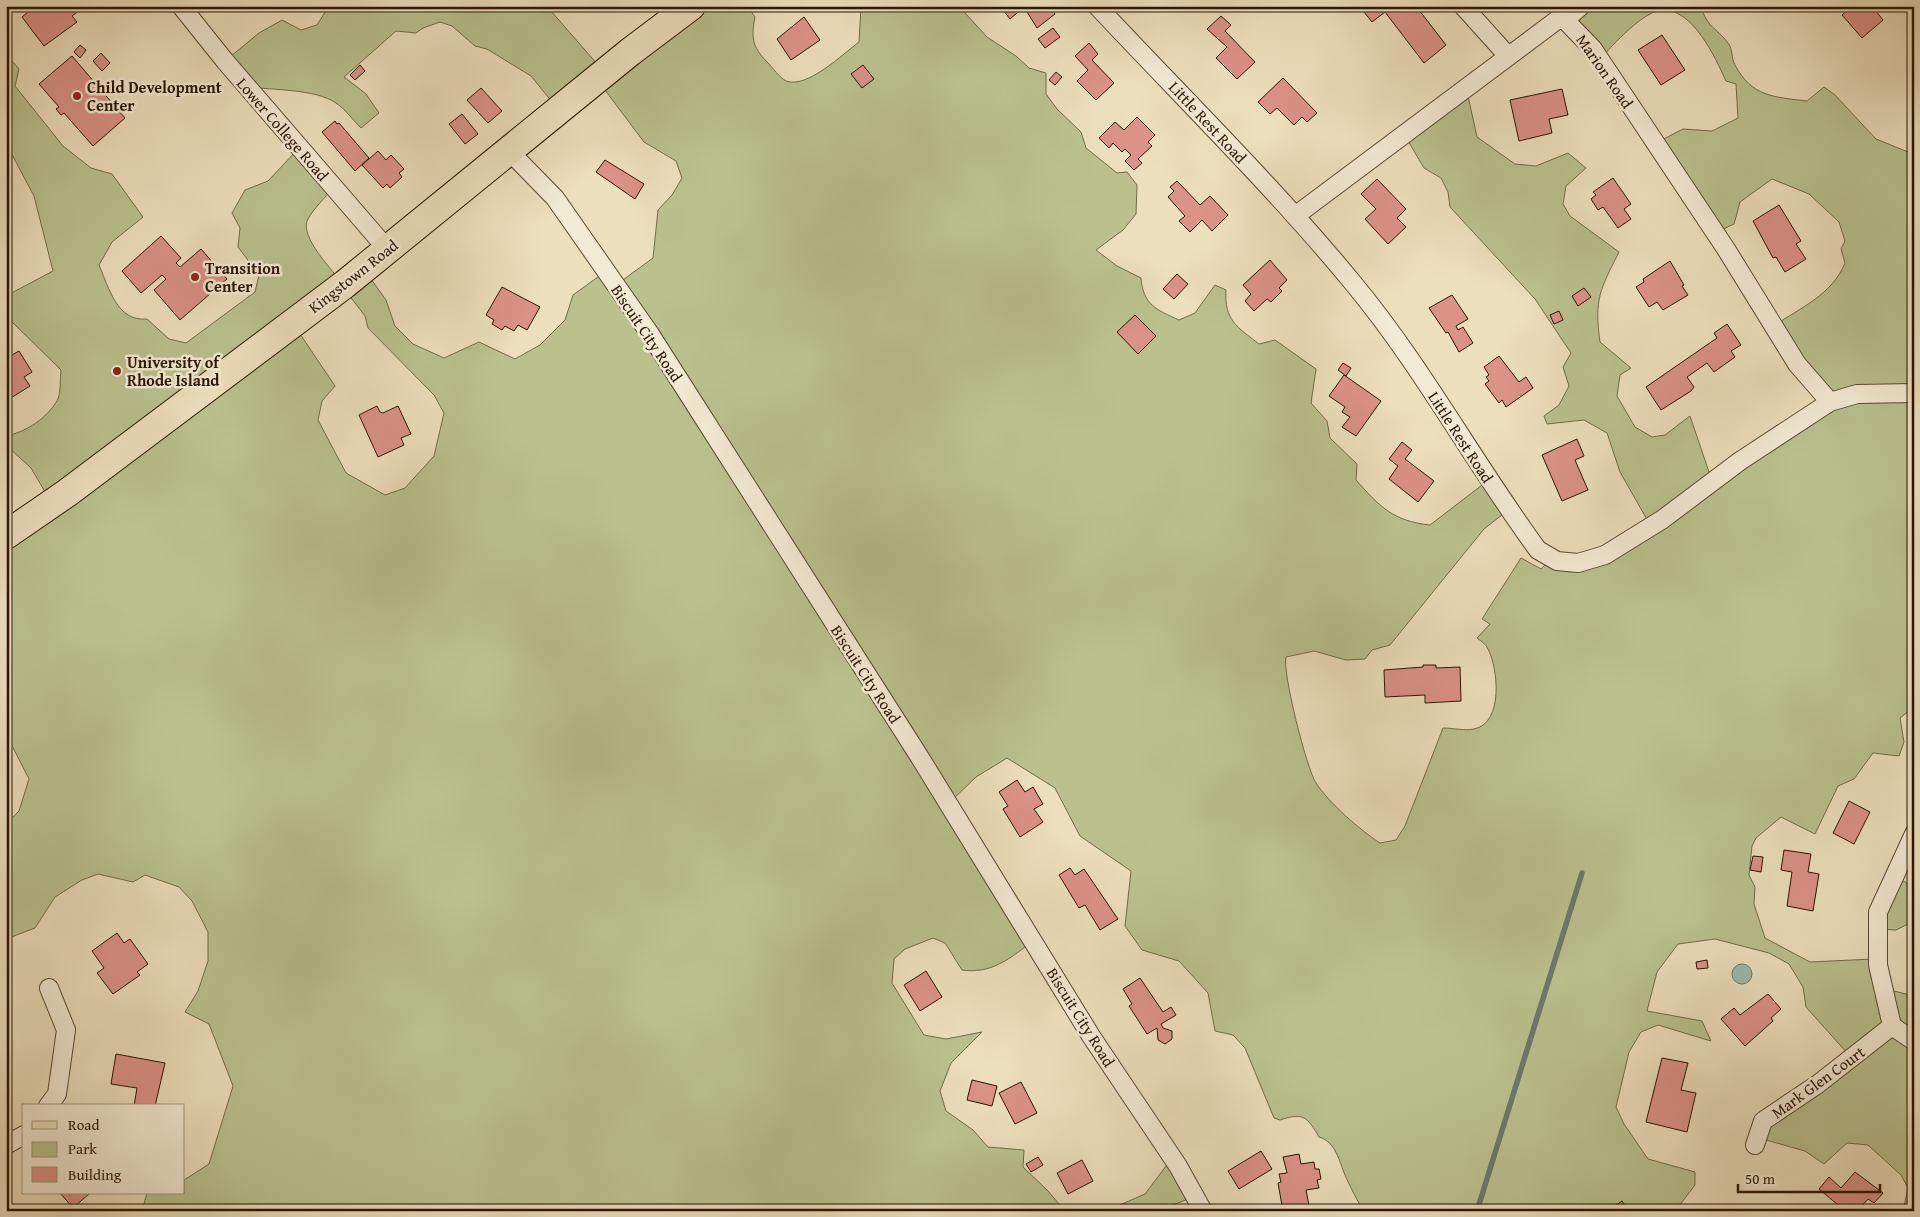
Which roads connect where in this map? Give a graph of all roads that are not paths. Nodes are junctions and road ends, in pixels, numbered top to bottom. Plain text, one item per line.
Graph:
1 (181, 6) edge
2 (691, 6) edge
3 (1097, 6) edge
4 (1463, 6) edge
5 (1581, 6) edge
6 (1565, 20) junction
7 (1508, 56) junction
8 (509, 151) junction
9 (1295, 216) junction
10 (388, 250) junction
11 (1914, 394) edge
12 (1830, 402) junction
13 (6, 535) edge
14 (1914, 834) edge
15 (49, 988) dead end
16 (1892, 1026) junction
17 (1914, 1041) edge
18 (50, 1104) edge
19 (22, 1135) edge
20 (6, 1145) edge
21 (1755, 1145) dead end
22 (1204, 1211) edge

1 - 10 street, Lower College Road
2 - 8 main road, Kingstown Road
3 - 9 street, Little Rest Road
4 - 7 street
5 - 6 street
6 - 7 street, Marion Road
6 - 12 street, Marion Road
7 - 9 street, Marion Road
8 - 10 main road, Kingstown Road
8 - 22 street, Biscuit City Road
9 - 12 street, Little Rest Road
10 - 13 main road, Kingstown Road
11 - 12 street, Little Rest Road
14 - 16 street
15 - 18 street
16 - 17 street
16 - 21 street, Mark Glen Court
19 - 20 street

